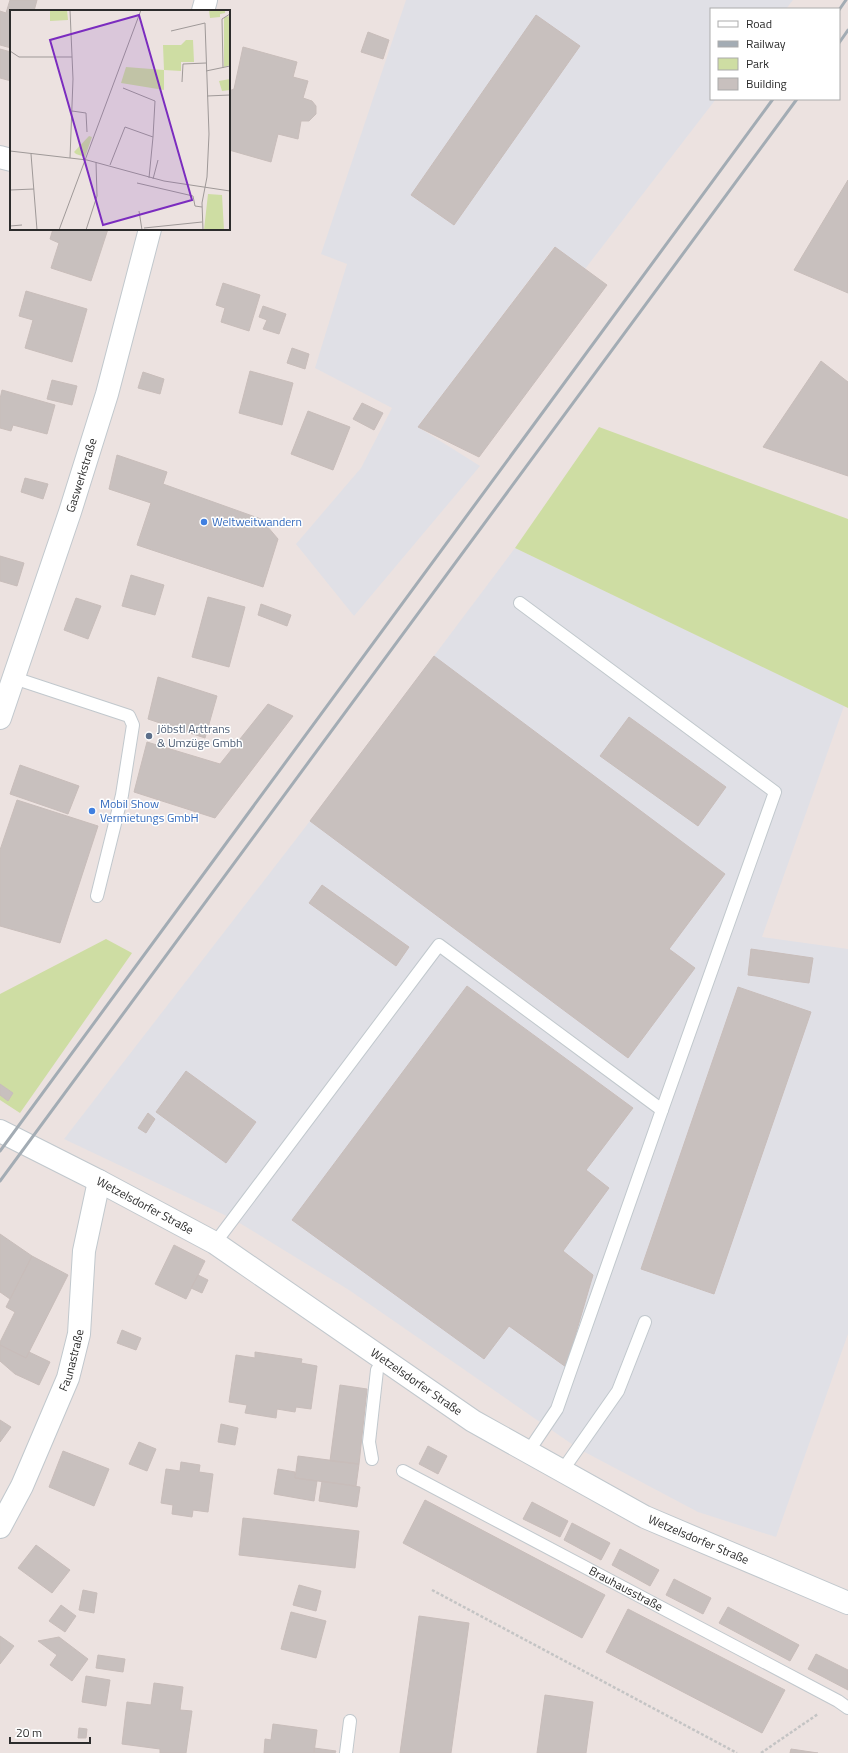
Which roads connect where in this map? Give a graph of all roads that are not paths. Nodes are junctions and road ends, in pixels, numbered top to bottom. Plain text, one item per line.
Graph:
1 (206, 0) edge
2 (203, 10) edge
3 (0, 157) edge
4 (10, 160) edge
5 (150, 230) edge
6 (520, 603) dead end
7 (14, 678) junction
8 (0, 718) edge
9 (97, 896) dead end
10 (662, 1110) junction
11 (0, 1131) edge
12 (99, 1181) junction
13 (215, 1243) junction
14 (644, 1322) dead end
15 (383, 1360) junction
16 (528, 1452) junction
17 (372, 1459) dead end
18 (403, 1471) dead end
19 (562, 1471) junction
20 (0, 1527) edge
21 (848, 1603) edge
22 (848, 1708) edge
23 (350, 1721) dead end
24 (346, 1753) edge

1 - 2 main road
3 - 4 main road
5 - 7 main road, Gaswerkstraße
6 - 10 lane
7 - 8 main road, Gaswerkstraße
7 - 9 lane
10 - 13 lane
10 - 16 lane
11 - 12 main road, Wetzelsdorfer Straße
12 - 13 main road, Wetzelsdorfer Straße
12 - 20 main road, Faunastraße
13 - 15 main road, Wetzelsdorfer Straße
14 - 19 lane
15 - 16 main road, Wetzelsdorfer Straße
15 - 17 lane
16 - 19 main road, Wetzelsdorfer Straße
18 - 22 lane, Brauhausstraße
19 - 21 main road, Wetzelsdorfer Straße
23 - 24 lane

